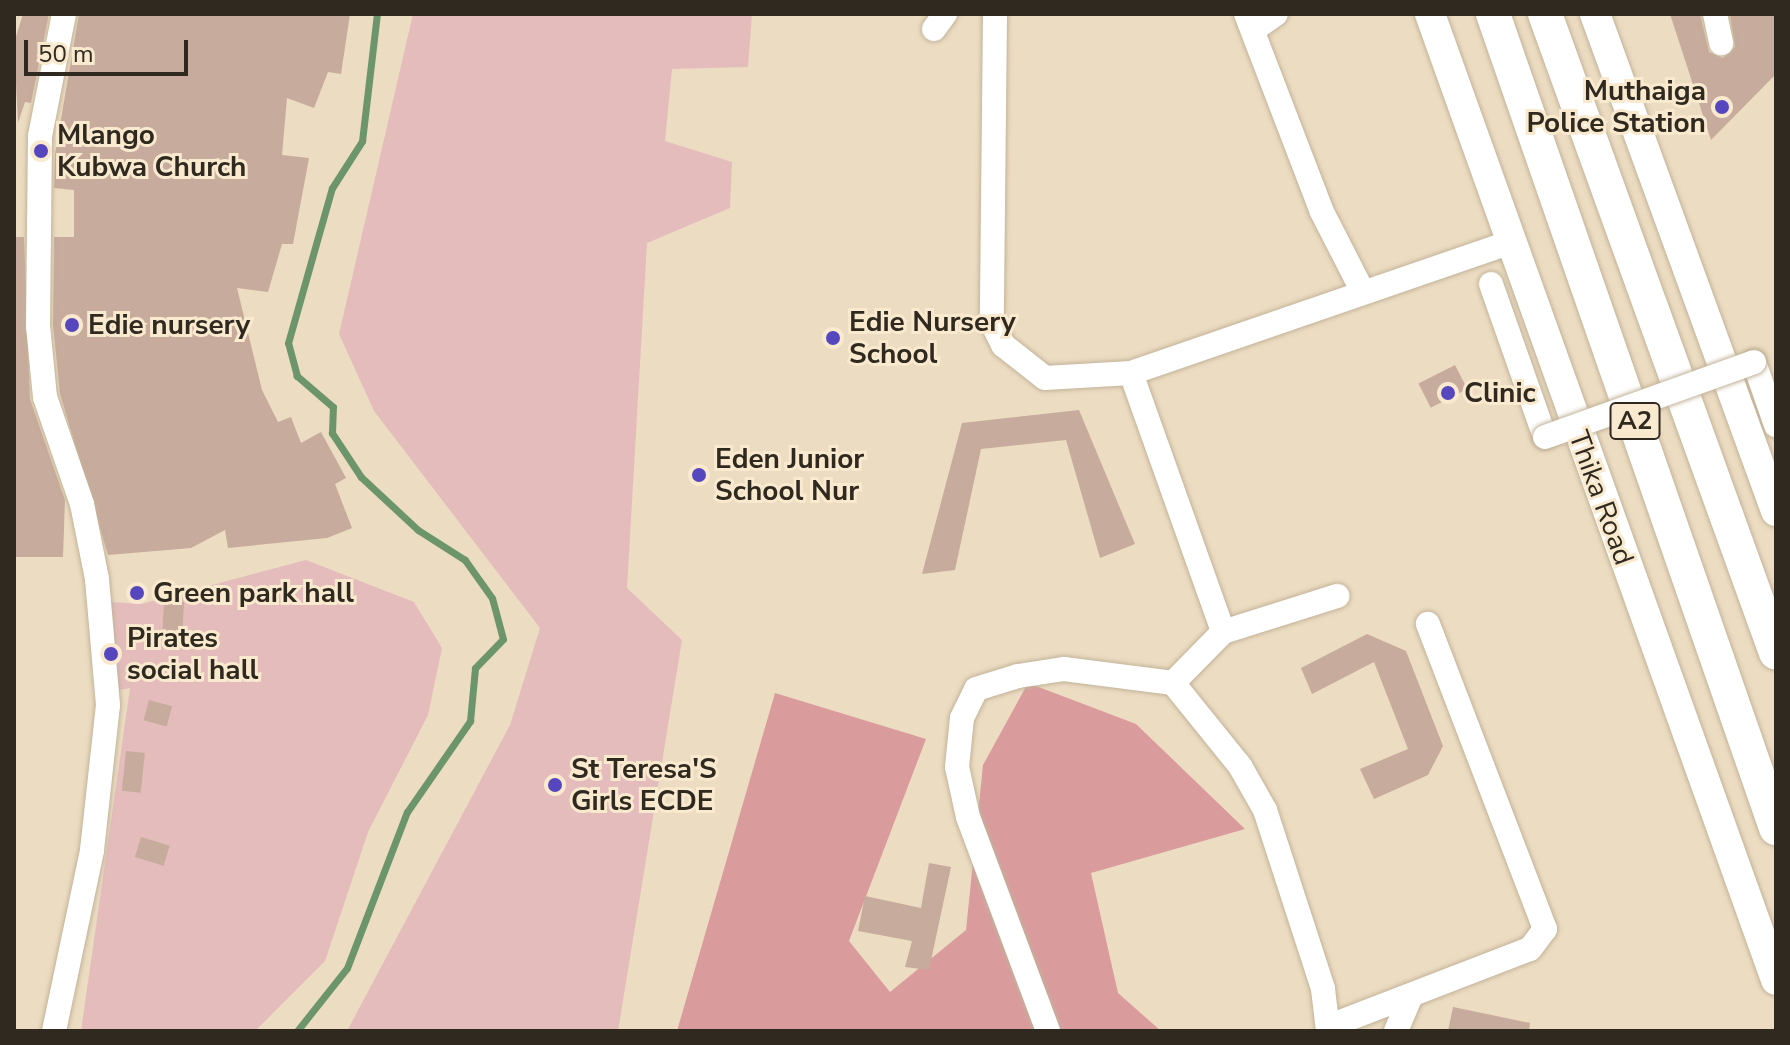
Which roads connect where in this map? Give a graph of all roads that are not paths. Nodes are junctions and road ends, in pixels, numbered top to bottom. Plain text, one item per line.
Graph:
1 (64, 14) edge
2 (995, 14) edge
3 (1276, 14) edge
4 (1430, 14) edge
5 (1493, 14) edge
6 (1545, 14) edge
7 (1595, 14) edge
8 (1715, 14) edge
9 (1251, 21) edge
10 (1721, 43) dead end
11 (1508, 243) junction
12 (1491, 284) dead end
13 (1363, 292) junction
14 (26, 328) edge
15 (1131, 373) junction
16 (1776, 425) edge
17 (1776, 511) edge
18 (1337, 596) dead end
19 (1428, 624) dead end
20 (1223, 632) junction
21 (1776, 653) edge
22 (1173, 683) junction
23 (1776, 828) edge
24 (1776, 980) edge
25 (1410, 998) junction
26 (1366, 1025) edge
27 (1329, 1028) edge
28 (54, 1031) edge
29 (1048, 1031) edge
30 (1396, 1031) edge

1 - 14 street
2 - 15 street
3 - 9 street
4 - 11 main road, Thika Road
5 - 23 highway, Thika Road / A2
6 - 21 highway, A2
7 - 17 main road
8 - 10 street
9 - 13 street
11 - 13 street
11 - 24 main road, Thika Road
12 - 16 street, bridge
13 - 15 street
14 - 28 street
15 - 20 street
18 - 20 street
19 - 25 street
20 - 22 street
22 - 27 street
22 - 29 street
25 - 26 street
25 - 30 street
26 - 27 street

